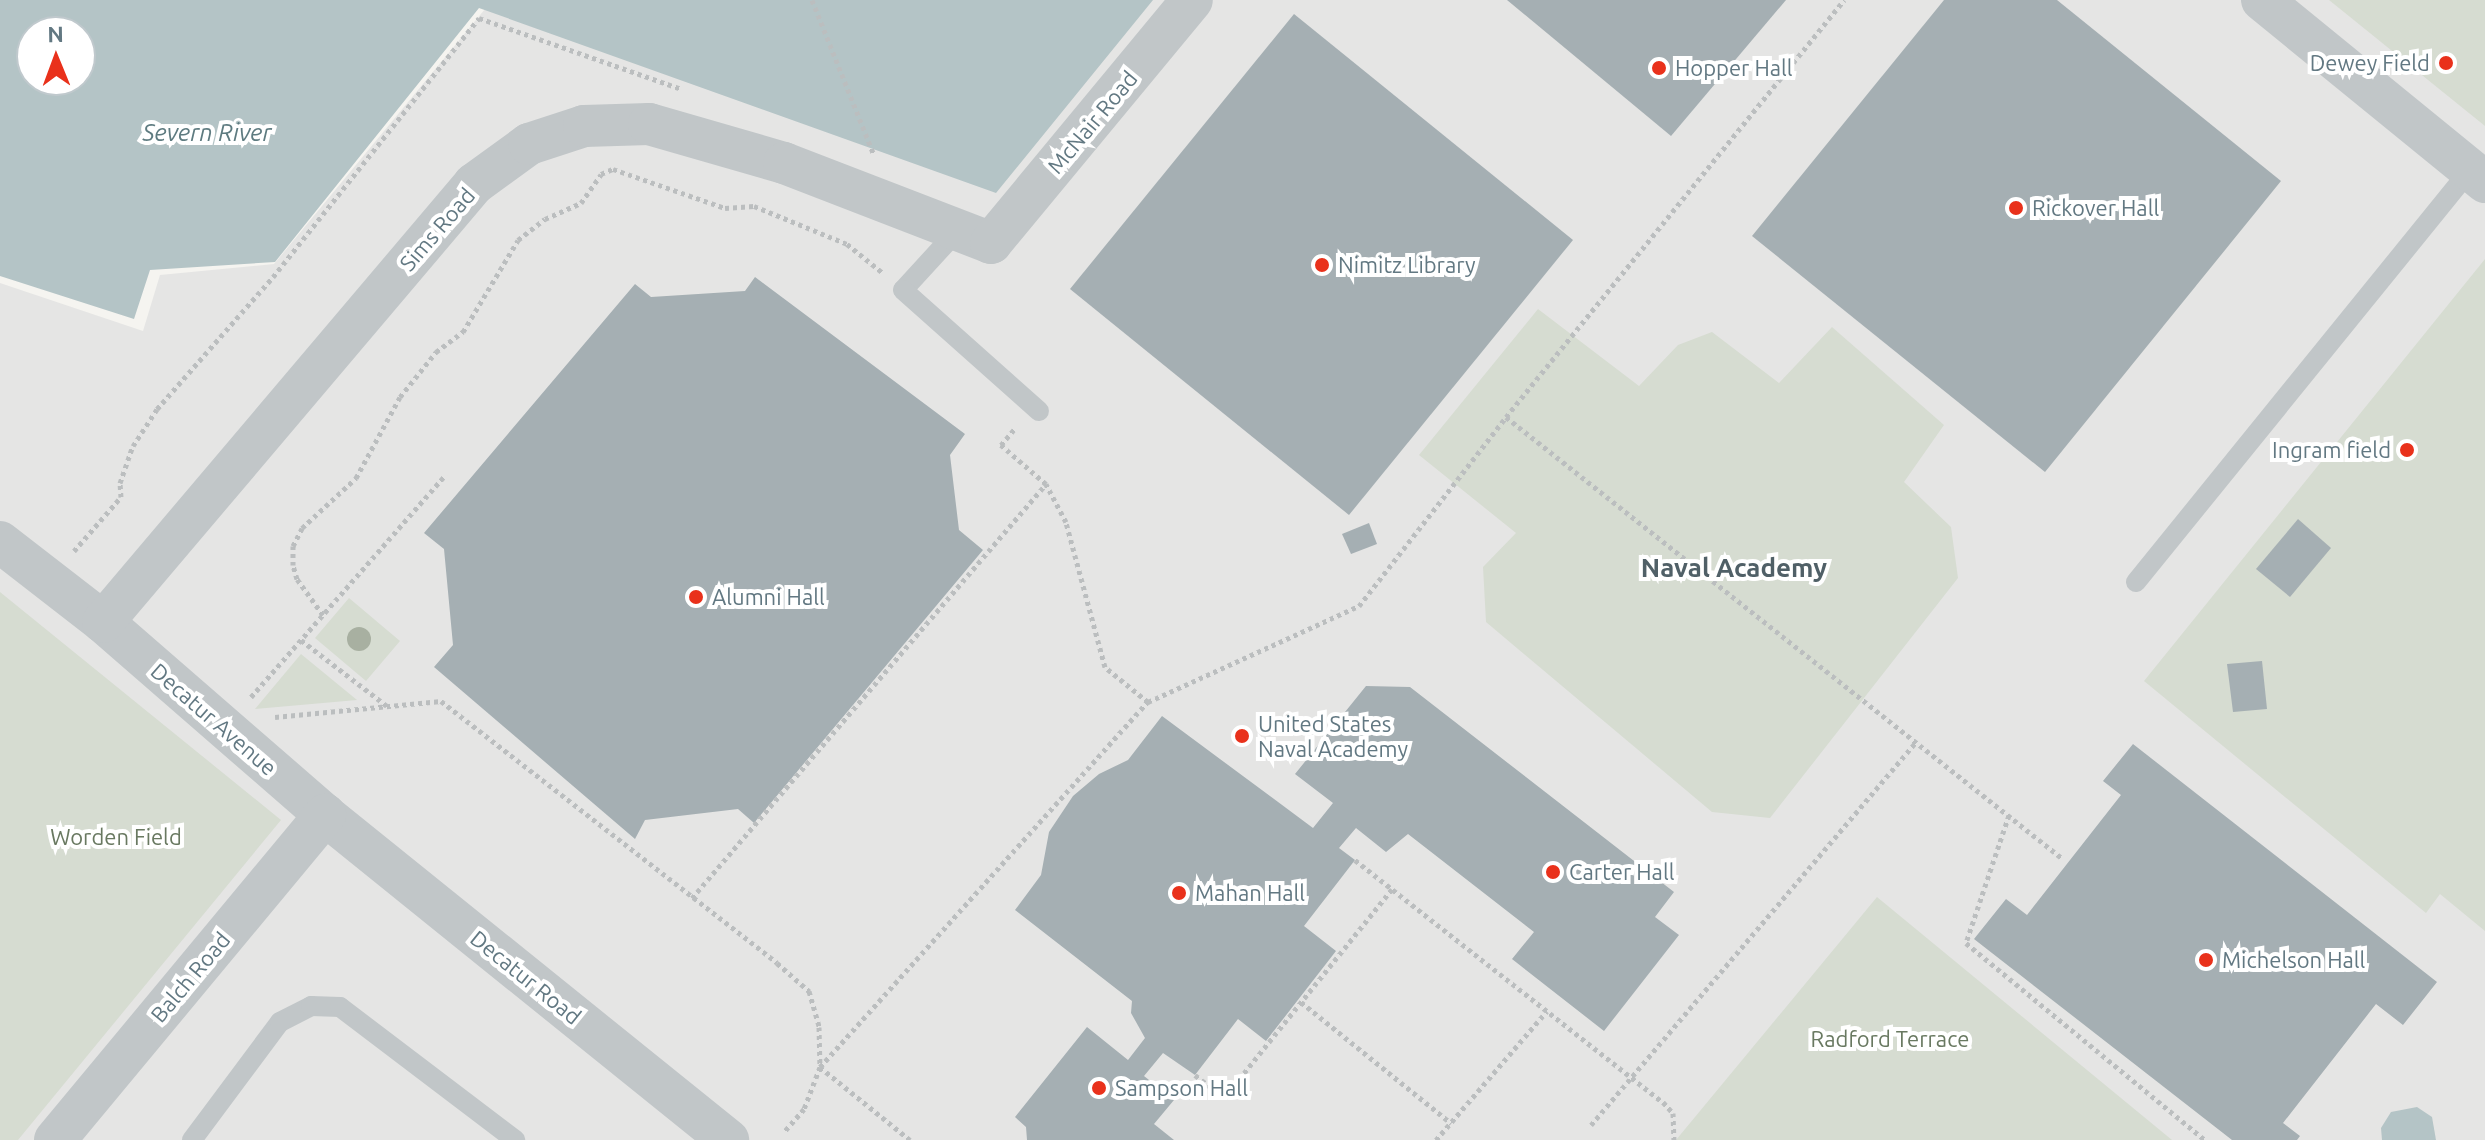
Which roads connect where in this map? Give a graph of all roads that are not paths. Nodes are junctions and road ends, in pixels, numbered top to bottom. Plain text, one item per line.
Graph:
1 (1192, 0) edge
2 (2262, 0) edge
3 (2478, 176) edge
4 (975, 236) junction
5 (1036, 408) road end
6 (0, 542) edge
7 (2136, 582) dead end
8 (103, 622) junction
9 (325, 815) junction
10 (55, 1140) edge
11 (192, 1140) edge
12 (515, 1140) edge
13 (728, 1140) edge

1 - 4 street, McNair Road
2 - 3 street
3 - 7 lane
4 - 5 lane
4 - 8 street, Sims Road
6 - 8 street, Decatur Avenue
8 - 9 street, Decatur Avenue
9 - 10 street, Balch Road
9 - 13 street, Decatur Road
11 - 12 lane

